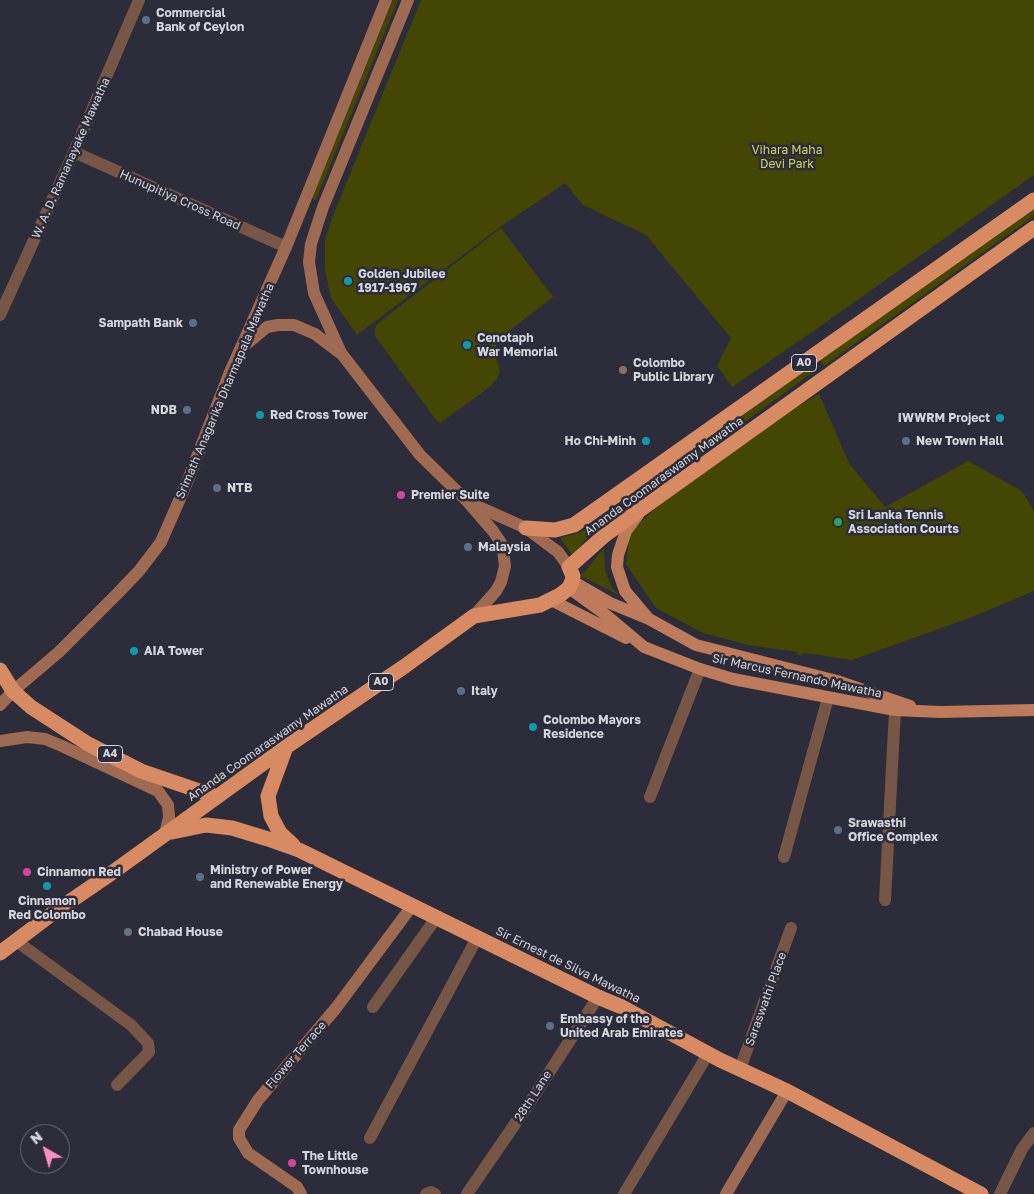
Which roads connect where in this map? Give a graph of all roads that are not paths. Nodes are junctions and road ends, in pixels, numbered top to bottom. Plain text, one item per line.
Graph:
1 (139, 0) edge
2 (386, 0) edge
3 (408, 0) edge
4 (74, 152) junction
5 (1034, 200) edge
6 (1034, 228) edge
7 (286, 247) junction
8 (4, 299) edge
9 (0, 315) edge
10 (242, 349) junction
11 (341, 353) junction
12 (468, 502) junction
13 (646, 505) junction
14 (526, 528) junction
15 (570, 578) junction
16 (551, 600) junction
17 (474, 616) junction
18 (649, 619) junction
19 (644, 647) junction
20 (700, 669) junction
21 (0, 670) edge
22 (13, 691) junction
23 (828, 698) junction
24 (0, 705) edge
25 (895, 710) junction
26 (1034, 710) edge
27 (924, 711) junction
28 (0, 741) edge
29 (286, 747) junction
30 (217, 797) junction
31 (650, 797) dead end
32 (165, 834) junction
33 (299, 850) junction
34 (784, 856) dead end
35 (885, 900) dead end
36 (412, 906) junction
37 (436, 918) junction
38 (791, 928) dead end
39 (477, 938) junction
40 (15, 940) junction
41 (0, 953) edge
42 (598, 997) junction
43 (373, 1007) dead end
44 (708, 1054) junction
45 (740, 1069) junction
46 (117, 1085) dead end
47 (787, 1091) junction
48 (1034, 1133) edge
49 (370, 1138) dead end
50 (301, 1194) edge
51 (426, 1194) edge
52 (435, 1194) edge
53 (467, 1194) edge
54 (624, 1194) edge
55 (726, 1194) edge
56 (981, 1194) edge
57 (1000, 1194) edge

1 - 4 street, W. A. D. Ramanayake Mawatha
2 - 7 main road, Srimath Anagarika Dharmapala Mawatha
3 - 11 main road
4 - 7 street, Hunupitiya Cross Road
4 - 8 street, W. A. D. Ramanayake Mawatha
5 - 14 highway, Ananda Coomaraswamy Mawatha / A0
6 - 13 highway, Ananda Coomaraswamy Mawatha / A0
7 - 10 main road, Srimath Anagarika Dharmapala Mawatha
8 - 9 street, W. A. D. Ramanayake Mawatha
10 - 11 main road
10 - 22 main road, Srimath Anagarika Dharmapala Mawatha
11 - 12 main road, Sir Marcus Fernando Mawatha
12 - 14 main road, Sir Marcus Fernando Mawatha
12 - 17 main road, Sir Marcus Fernando Mawatha
13 - 15 highway, Ananda Coomaraswamy Mawatha / A0
13 - 18 main road
14 - 15 main road, Sir Marcus Fernando Mawatha
15 - 16 highway, Ananda Coomaraswamy Mawatha / A0
15 - 18 main road, Sir Marcus Fernando Mawatha
15 - 19 main road, Sir Marcus Fernando Mawatha
16 - 17 highway, Ananda Coomaraswamy Mawatha / A0
16 - 19 main road
17 - 29 highway, Ananda Coomaraswamy Mawatha / A0
18 - 27 main road, Sir Marcus Fernando Mawatha
19 - 20 main road, Sir Marcus Fernando Mawatha
20 - 23 main road, Sir Marcus Fernando Mawatha
20 - 31 street
21 - 22 highway, A4
22 - 24 main road, Srimath Anagarika Dharmapala Mawatha
22 - 30 highway, A4
23 - 25 main road, Sir Marcus Fernando Mawatha
23 - 34 street
25 - 27 main road, Sir Marcus Fernando Mawatha
25 - 35 street
26 - 27 main road, Sir Marcus Fernando Mawatha
28 - 32 main road
29 - 30 highway, Ananda Coomaraswamy Mawatha / A0
29 - 33 highway, Sir Ernest de Silva Mawatha
30 - 32 highway, Ananda Coomaraswamy Mawatha / A0
32 - 33 highway, Sir Ernest de Silva Mawatha
32 - 40 highway, Ananda Coomaraswamy Mawatha / A0
33 - 36 highway, Sir Ernest de Silva Mawatha
36 - 37 highway, Sir Ernest de Silva Mawatha
36 - 50 main road, Flower Terrace
37 - 39 highway, Sir Ernest de Silva Mawatha
37 - 43 street
38 - 45 street, Saraswathi Place
39 - 42 highway, Sir Ernest de Silva Mawatha
39 - 49 street
40 - 41 highway, Ananda Coomaraswamy Mawatha / A0
40 - 46 street
42 - 44 highway, Sir Ernest de Silva Mawatha
42 - 53 street, 28th Lane
44 - 45 highway, Sir Ernest de Silva Mawatha
44 - 54 street
45 - 47 highway, Sir Ernest de Silva Mawatha
47 - 55 main road
47 - 56 highway, Sir Ernest de Silva Mawatha
48 - 57 street
51 - 52 street

